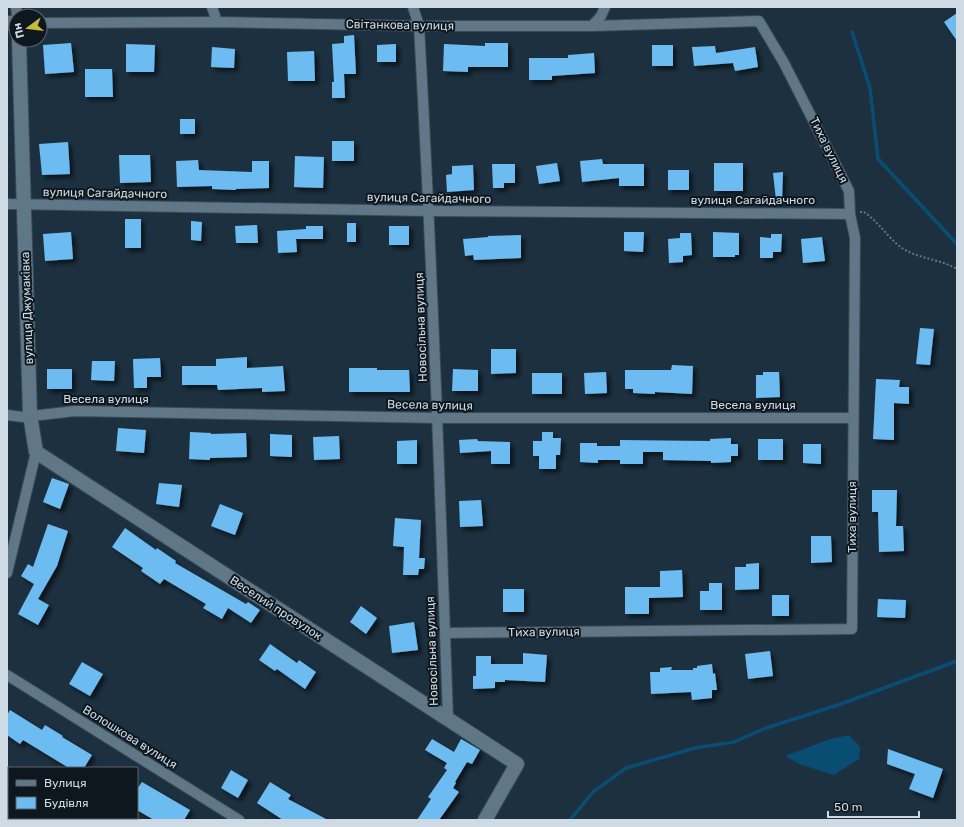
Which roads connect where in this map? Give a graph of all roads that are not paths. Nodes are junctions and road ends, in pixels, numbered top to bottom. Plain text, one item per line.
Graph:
1 (212, 7) edge
2 (413, 7) edge
3 (605, 7) edge
4 (759, 21) joint
5 (218, 22) junction
6 (48, 23) edge
7 (419, 26) junction
8 (592, 26) junction
9 (19, 48) edge
10 (7, 204) edge
11 (24, 204) junction
12 (429, 211) junction
13 (850, 214) junction
14 (7, 415) edge
15 (30, 415) junction
16 (438, 418) junction
17 (853, 418) junction
18 (36, 452) junction
19 (7, 573) edge
20 (445, 633) junction
21 (7, 675) edge
22 (448, 719) junction
23 (239, 820) edge
24 (485, 820) edge

1 - 5 street
2 - 7 street, Новосільна вулиця
3 - 8 street
4 - 8 street, Світанкова вулиця
4 - 13 street, Тиха вулиця
5 - 6 street, Світанкова вулиця
5 - 7 street, Світанкова вулиця
7 - 8 street, Світанкова вулиця
7 - 12 street, Новосільна вулиця
9 - 11 street, вулиця Джумаківка
10 - 11 street, вулиця Сагайдачного
11 - 12 street, вулиця Сагайдачного
11 - 15 street, вулиця Джумаківка
12 - 13 street, вулиця Сагайдачного
12 - 16 street, Новосільна вулиця
13 - 17 street, Тиха вулиця
14 - 15 street, Весела вулиця
15 - 16 street, Весела вулиця
15 - 18 street, вулиця Джумаківка
16 - 17 street, Весела вулиця
16 - 20 street, Новосільна вулиця
17 - 20 street, Тиха вулиця
18 - 19 street, вулиця Джумаківка
18 - 22 street, Веселий провулок
20 - 22 street, Новосільна вулиця
21 - 23 street, Волошкова вулиця
22 - 24 street, Веселий провулок

